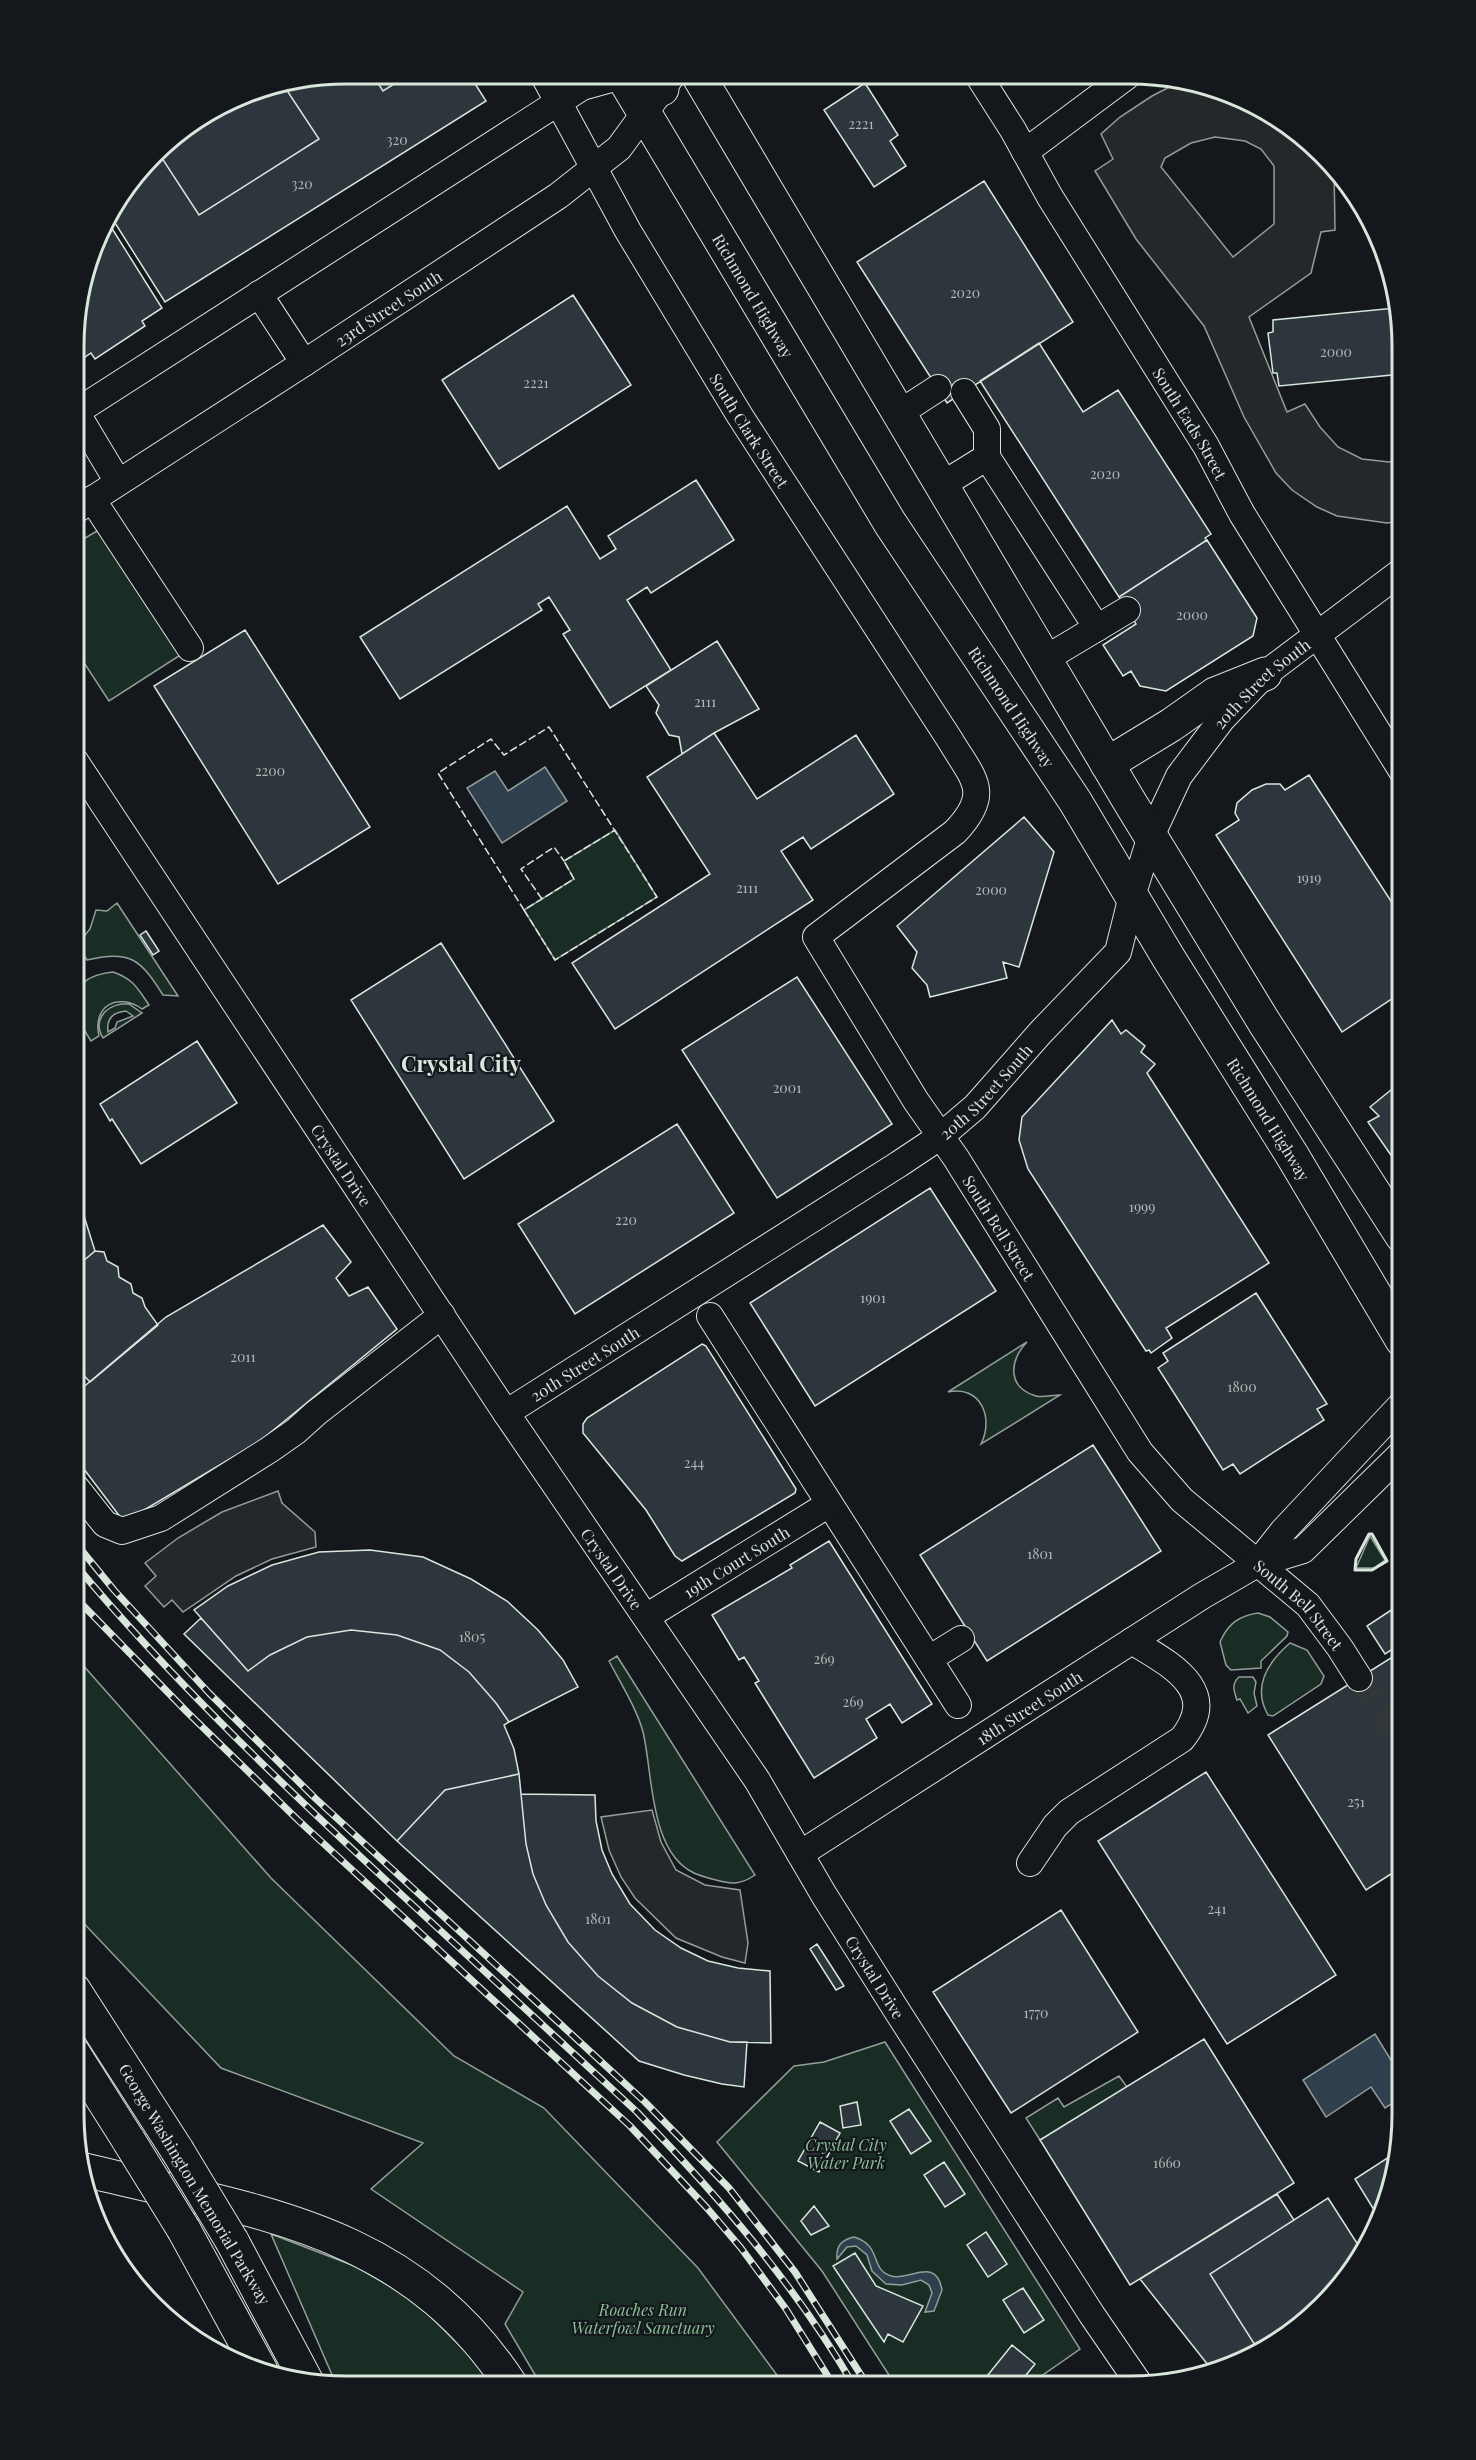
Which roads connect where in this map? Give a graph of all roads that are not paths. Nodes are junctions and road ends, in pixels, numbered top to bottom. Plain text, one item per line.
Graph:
1 (549, 84) edge
2 (619, 84) edge
3 (642, 84) edge
4 (644, 84) edge
5 (703, 84) edge
6 (983, 84) edge
7 (1117, 84) edge
8 (559, 103) junction
9 (1025, 152) junction
10 (594, 168) junction
11 (259, 294) junction
12 (304, 363) junction
13 (938, 388) dead end
14 (964, 392) dead end
15 (84, 407) edge
16 (898, 414) junction
17 (84, 426) edge
18 (987, 457) junction
19 (118, 483) junction
20 (942, 485) junction
21 (84, 505) edge
22 (1392, 578) edge
23 (1127, 610) dead end
24 (1097, 628) junction
25 (1317, 634) junction
26 (190, 648) dead end
27 (1045, 659) junction
28 (1265, 674) junction
29 (1392, 755) edge
30 (1107, 764) junction
31 (84, 775) edge
32 (972, 776) joint
33 (1150, 836) junction
34 (1132, 896) junction
35 (940, 1136) junction
36 (1392, 1220) edge
37 (442, 1315) junction
38 (710, 1316) dead end
39 (1392, 1324) edge
40 (506, 1413) junction
41 (1392, 1415) edge
42 (1392, 1463) edge
43 (84, 1498) edge
44 (829, 1504) junction
45 (1257, 1564) junction
46 (646, 1617) junction
47 (961, 1639) dead end
48 (1132, 1641) junction
49 (929, 1659) junction
50 (1359, 1678) tunnel mouth
51 (958, 1705) dead end
52 (800, 1854) junction
53 (1030, 1863) dead end
54 (84, 2006) edge
55 (84, 2070) edge
56 (91, 2172) edge
57 (255, 2359) edge
58 (302, 2372) edge
59 (505, 2376) edge
60 (1134, 2376) edge

1 - 8 street, South Clark Street
2 - 8 street
3 - 10 street, 23rd Street South
4 - 34 highway, Richmond Highway
5 - 16 highway
6 - 9 street, South Eads Street
7 - 9 street
8 - 10 street, South Clark Street
8 - 11 street
9 - 25 street, South Eads Street
10 - 12 street, 23rd Street South
10 - 32 street, South Clark Street
11 - 12 street
11 - 15 street
12 - 19 street, 23rd Street South
13 - 16 street
14 - 18 street
16 - 20 highway
17 - 19 street
18 - 20 street
18 - 24 street
19 - 21 street, 23rd Street South
20 - 27 highway
21 - 26 street
22 - 25 street, 20th Street South
23 - 24 street
24 - 27 street
25 - 28 street, 20th Street South
25 - 29 street, South Eads Street
27 - 30 highway
28 - 30 highway
28 - 33 street, 20th Street South
30 - 33 highway
31 - 37 street, Crystal Drive
32 - 35 street, South Bell Street
33 - 34 street, 20th Street South
33 - 36 highway
34 - 35 street, 20th Street South
34 - 39 highway, Richmond Highway
35 - 40 street, 20th Street South
35 - 45 street, South Bell Street
37 - 40 street, Crystal Drive
37 - 43 street
38 - 44 street
40 - 46 street, Crystal Drive
41 - 45 street, 18th Street South
42 - 45 street, 18th Street South
44 - 46 street, 19th Court South
44 - 49 street
45 - 48 street, 18th Street South
45 - 50 street, South Bell Street
46 - 52 street, Crystal Drive
47 - 49 street
48 - 52 street, 18th Street South
48 - 53 street
49 - 51 street
52 - 60 street, Crystal Drive
54 - 58 highway, George Washington Memorial Parkway, bridge
55 - 57 highway, George Washington Memorial Parkway, bridge
56 - 59 highway

